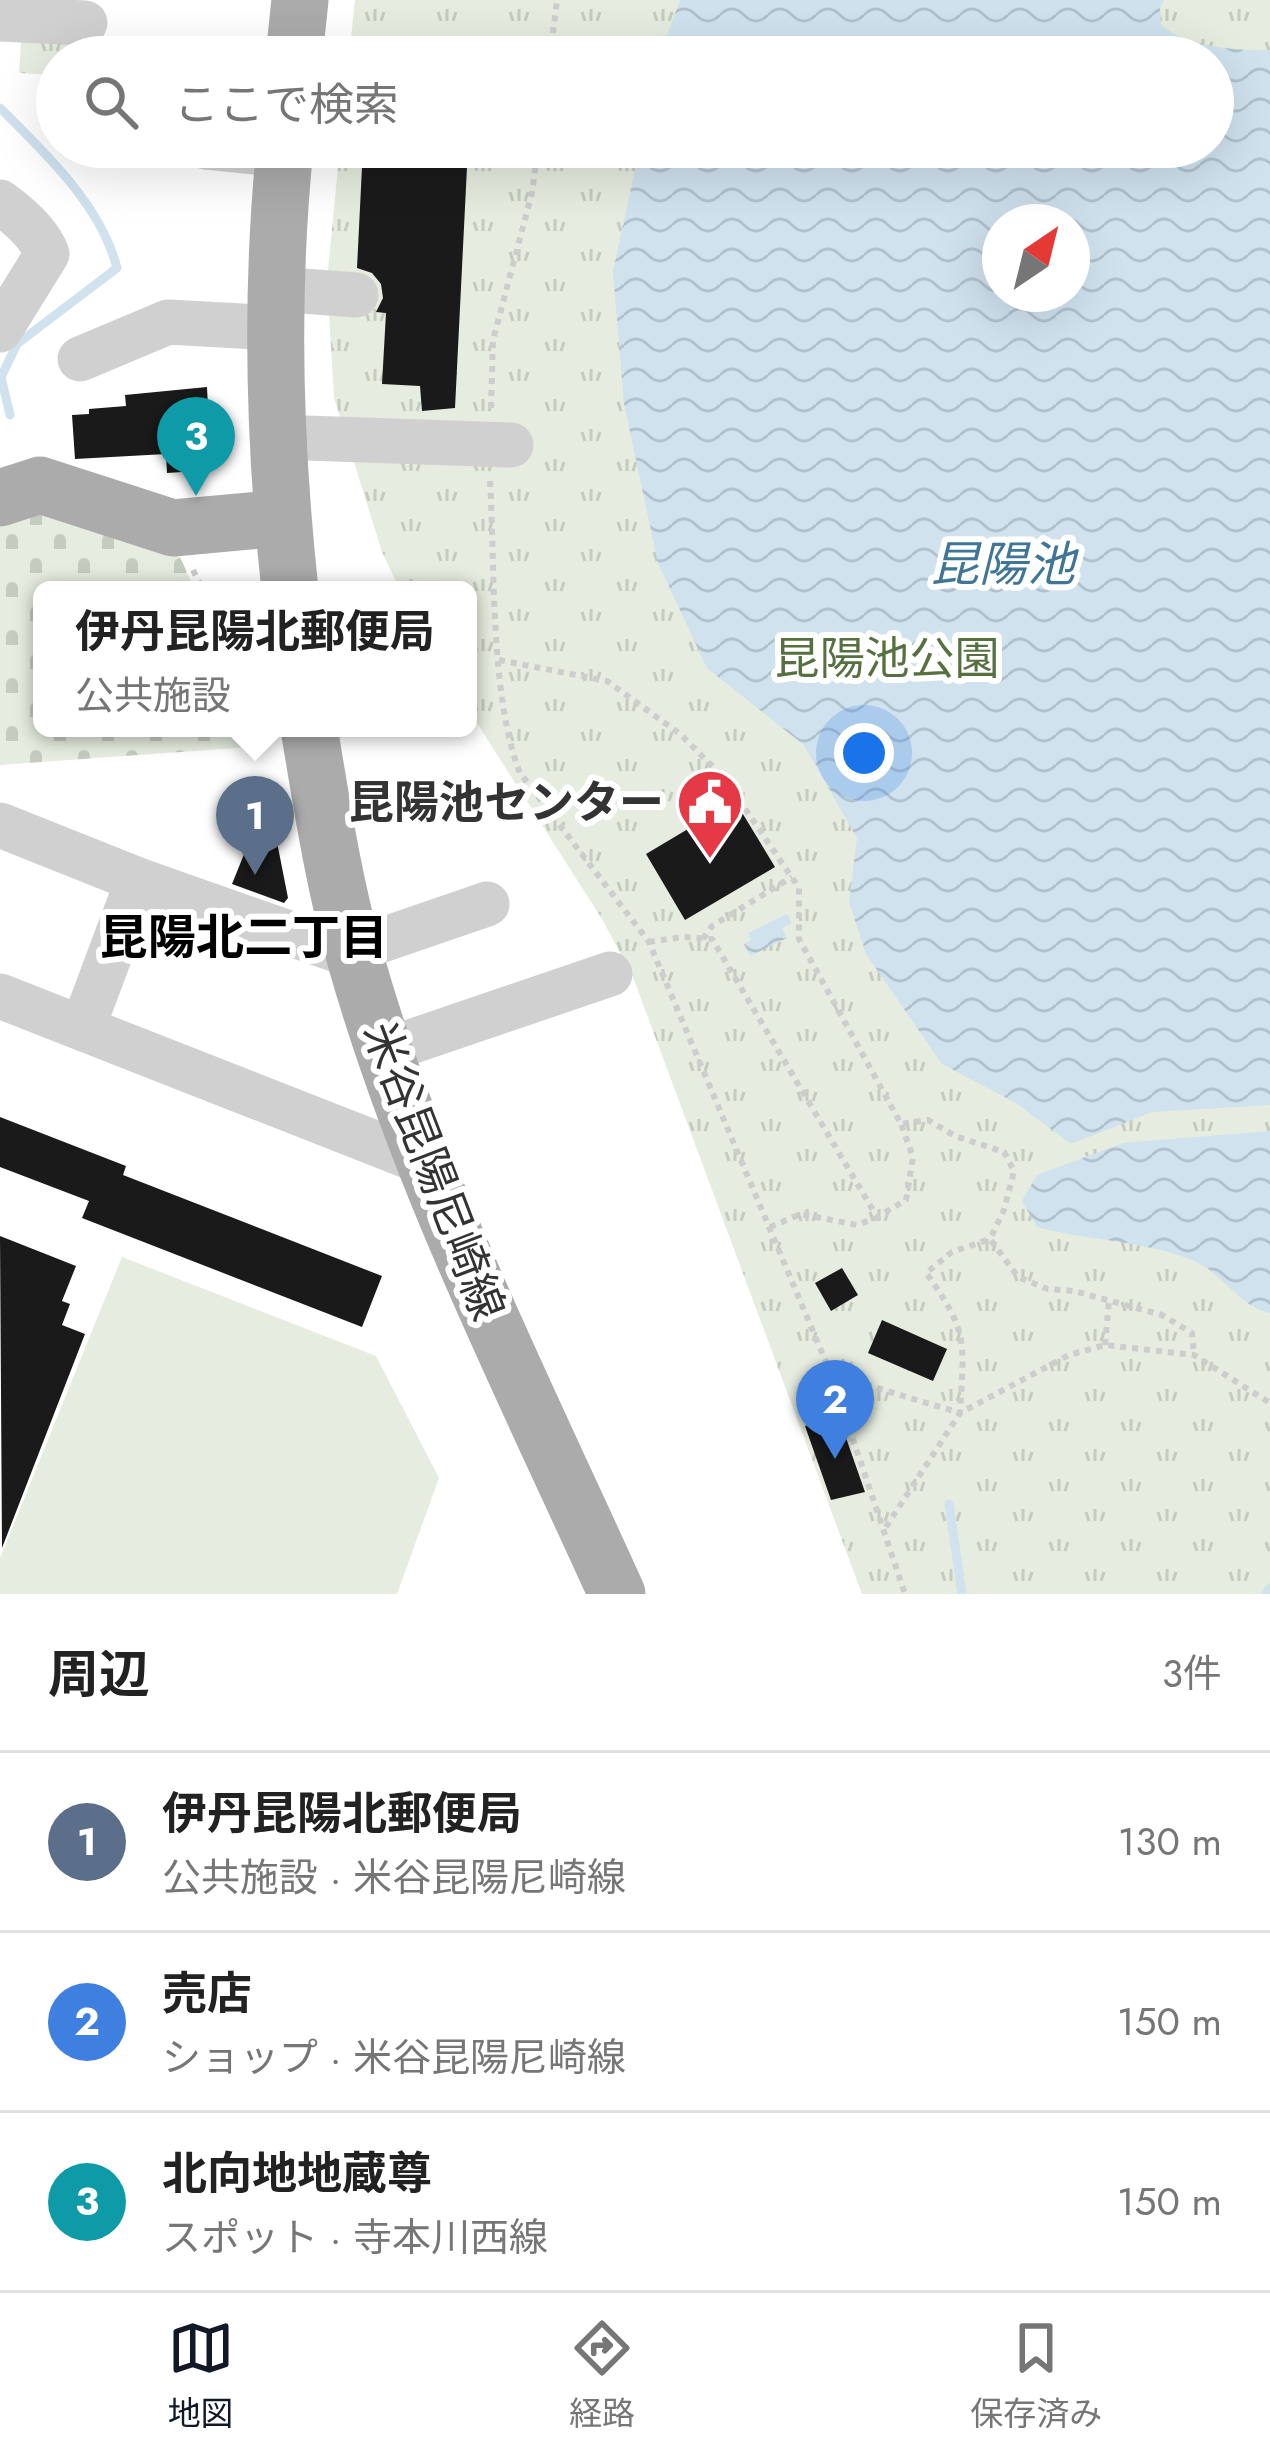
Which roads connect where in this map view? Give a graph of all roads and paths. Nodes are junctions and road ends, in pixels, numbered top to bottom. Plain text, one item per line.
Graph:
1 (300, 0) edge
2 (557, 0) edge
3 (0, 20) edge
4 (84, 27) edge
5 (296, 36) edge
6 (553, 36) edge
7 (283, 168) edge
8 (535, 168) edge
9 (0, 202) edge
10 (356, 296) dead end
11 (275, 309) junction
12 (2, 318) edge
13 (80, 359) dead end
14 (277, 436) junction
15 (500, 444) junction
16 (0, 498) edge
17 (283, 518) junction
18 (289, 581) edge
19 (500, 660) junction
20 (311, 737) edge
21 (0, 825) edge
22 (793, 877) junction
23 (138, 880) junction
24 (487, 904) dead end
25 (703, 939) junction
26 (649, 942) junction
27 (354, 953) junction
28 (610, 974) dead end
29 (0, 996) edge
30 (83, 1027) junction
31 (384, 1051) junction
32 (901, 1124) junction
33 (423, 1162) junction
34 (877, 1217) junction
35 (770, 1226) junction
36 (990, 1239) junction
37 (1109, 1301) junction
38 (1105, 1345) junction
39 (1194, 1355) junction
40 (831, 1374) junction
41 (1270, 1403) edge
42 (960, 1413) junction
43 (885, 1528) junction
44 (617, 1594) edge
45 (905, 1594) edge

1 - 5 main road
2 - 6 path
3 - 4 street
7 - 11 main road
8 - 15 path
9 - 12 street
10 - 11 street
11 - 13 street
11 - 14 main road
14 - 15 street
14 - 17 main road
15 - 19 path
16 - 17 main road
17 - 18 main road
19 - 22 path
19 - 26 path
20 - 27 main road, 米谷昆陽尼崎線
21 - 23 street
22 - 25 path
22 - 32 path
23 - 27 street
23 - 30 street
24 - 27 street
25 - 26 path
25 - 34 path
26 - 35 path
27 - 31 main road, 米谷昆陽尼崎線
28 - 31 street
29 - 30 street
30 - 33 street
31 - 33 main road, 米谷昆陽尼崎線
32 - 34 path
32 - 36 path
33 - 44 main road, 米谷昆陽尼崎線
34 - 35 path
35 - 40 path
36 - 37 path
36 - 42 path
37 - 38 path
37 - 39 path
38 - 39 path
38 - 42 path
39 - 41 path
40 - 42 path
40 - 43 path
42 - 43 path
43 - 45 path

